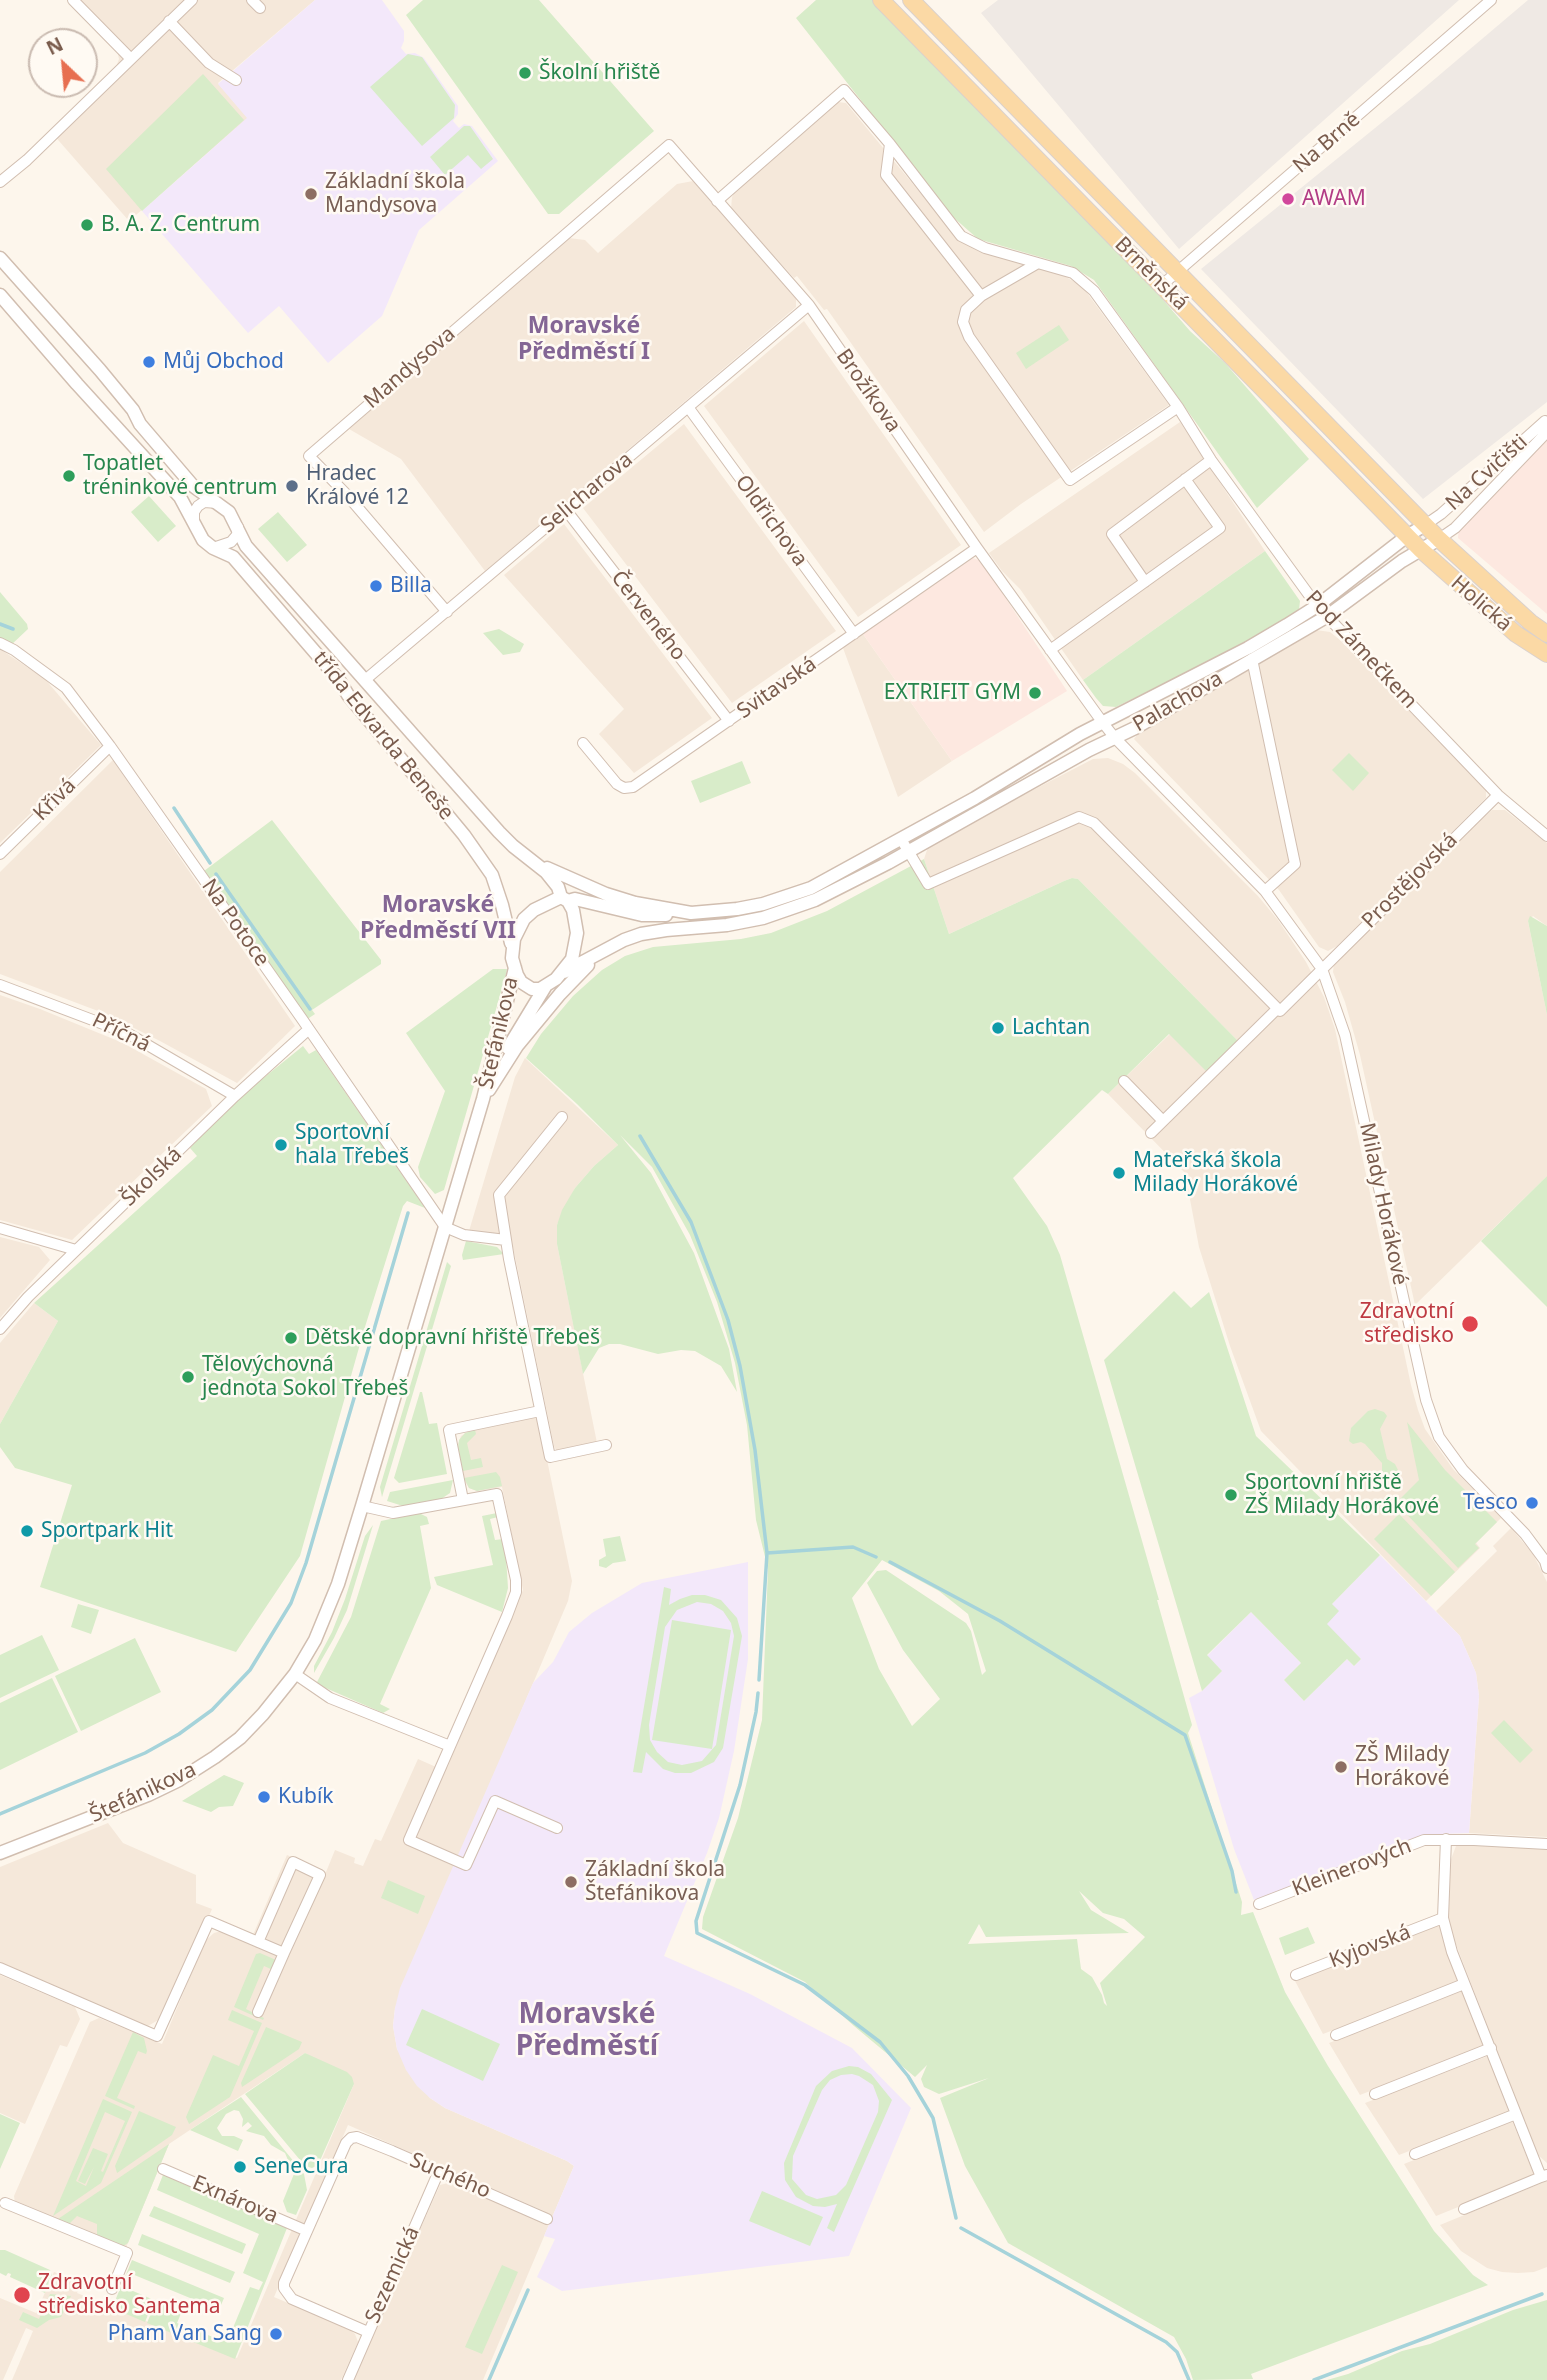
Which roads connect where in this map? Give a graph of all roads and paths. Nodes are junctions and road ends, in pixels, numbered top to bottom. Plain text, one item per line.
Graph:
1 (74, 0) edge
2 (192, 0) edge
3 (881, 0) edge
4 (911, 0) edge
5 (1491, 0) edge
6 (169, 21) junction
7 (130, 58) junction
8 (236, 80) dead end
9 (890, 144) junction
10 (668, 145) joint
11 (0, 182) edge
12 (717, 201) junction
13 (0, 258) edge
14 (1038, 262) junction
15 (1177, 272) junction
16 (1162, 285) junction
17 (0, 295) edge
18 (981, 296) junction
19 (809, 305) junction
20 (688, 407) junction
21 (1178, 407) junction
22 (1547, 423) edge
23 (1547, 432) edge
24 (1211, 460) junction
25 (1185, 479) junction
26 (218, 503) junction
27 (566, 510) junction
28 (1425, 525) junction
29 (195, 526) junction
30 (238, 527) junction
31 (1407, 536) junction
32 (1439, 539) junction
33 (214, 548) junction
34 (978, 548) junction
35 (1420, 549) junction
36 (1145, 582) junction
37 (1317, 606) junction
38 (447, 612) junction
39 (1326, 617) junction
40 (854, 634) junction
41 (1547, 634) edge
42 (0, 643) edge
43 (1051, 650) junction
44 (1547, 653) edge
45 (1252, 659) junction
46 (365, 680) junction
47 (729, 721) junction
48 (1103, 723) junction
49 (1115, 738) junction
50 (583, 743) dead end
51 (110, 746) junction
52 (1498, 795) junction
53 (1547, 836) edge
54 (901, 839) junction
55 (909, 851) junction
56 (0, 854) edge
57 (529, 858) junction
58 (1265, 891) junction
59 (565, 899) junction
60 (691, 913) junction
61 (512, 950) junction
62 (602, 951) junction
63 (515, 967) junction
64 (1322, 969) junction
65 (562, 973) junction
66 (0, 985) edge
67 (545, 987) junction
68 (1278, 1009) junction
69 (309, 1029) junction
70 (1124, 1081) dead end
71 (234, 1096) junction
72 (484, 1099) junction
73 (562, 1117) dead end
74 (1163, 1121) junction
75 (1151, 1133) dead end
76 (445, 1227) junction
77 (0, 1228) edge
78 (506, 1240) junction
79 (76, 1250) junction
80 (0, 1329) edge
81 (540, 1411) junction
82 (606, 1446) dead end
83 (463, 1500) junction
84 (362, 1506) junction
85 (1546, 1564) edge
86 (295, 1674) junction
87 (450, 1746) junction
88 (557, 1828) dead end
89 (1446, 1839) junction
90 (1547, 1843) edge
91 (0, 1853) edge
92 (1259, 1904) dead end
93 (1443, 1918) junction
94 (258, 1942) junction
95 (284, 1953) junction
96 (0, 1968) edge
97 (1296, 1975) dead end
98 (1464, 1984) junction
99 (258, 2012) dead end
100 (1336, 2035) dead end
101 (1491, 2048) junction
102 (1375, 2094) dead end
103 (1516, 2114) junction
104 (1415, 2154) dead end
105 (163, 2169) dead end
106 (439, 2171) junction
107 (1544, 2176) edge
108 (5, 2203) dead end
109 (1464, 2209) dead end
110 (547, 2218) dead end
111 (307, 2231) junction
112 (112, 2289) dead end
113 (369, 2332) junction
114 (348, 2380) edge

1 - 7 street
2 - 6 street
3 - 16 main road, Brněnská
4 - 15 main road, Brněnská
5 - 15 street, Na Brně
6 - 7 street
6 - 8 street
7 - 11 street
9 - 12 street, Pod Zámečkem
9 - 14 street, Pod Zámečkem
9 - 18 street
10 - 12 street, Brožíkova
10 - 38 street, Mandysova
12 - 19 street, Brožíkova
13 - 26 street, třída Edvarda Beneše
14 - 18 street
14 - 21 street, Pod Zámečkem
15 - 16 street, Na Brně
15 - 28 main road, Brněnská
16 - 31 main road, Brněnská
17 - 29 street, třída Edvarda Beneše
18 - 21 street
19 - 20 street, Selicharova
19 - 34 street, Brožíkova
20 - 27 street, Selicharova
20 - 40 street, Oldřichova
21 - 24 street, Pod Zámečkem
22 - 28 street, Na Cvičišti
23 - 32 street, Na Cvičišti
24 - 25 street
24 - 37 street, Pod Zámečkem
25 - 36 street
25 - 36 street
26 - 29 street
26 - 30 street, třída Edvarda Beneše
27 - 38 street, Selicharova
27 - 47 street, Červeného
28 - 31 street, Palachova
28 - 32 main road, Holická
29 - 33 street, třída Edvarda Beneše
30 - 33 street
30 - 46 street, třída Edvarda Beneše
31 - 35 main road, Brněnská
31 - 37 street, Palachova
32 - 35 street, Palachova
32 - 41 main road, Holická
33 - 61 street, třída Edvarda Beneše
34 - 40 street, Svitavská
34 - 43 street, Brožíkova
35 - 39 street, Palachova
35 - 44 main road, Holická
36 - 43 street
37 - 39 street, Pod Zámečkem
37 - 48 street, Palachova
38 - 46 street, Selicharova
39 - 45 street, Palachova
39 - 52 street, Pod Zámečkem
40 - 47 street, Svitavská
42 - 51 street, Na Potoce
43 - 48 street, Brožíkova
45 - 49 street, Palachova
45 - 58 street
46 - 57 street, třída Edvarda Beneše
47 - 50 street, Svitavská
48 - 49 street, Milady Horákové
48 - 54 street, Palachova
49 - 55 street, Palachova
49 - 58 street, Milady Horákové
51 - 56 street, Křivá
51 - 69 street, Na Potoce
52 - 53 street, Pod Zámečkem
52 - 64 street, Prostějovská
54 - 55 street
54 - 60 street, Palachova
55 - 62 street, Palachova
55 - 68 street
57 - 59 street
57 - 60 street, Palachova
58 - 64 street, Milady Horákové
59 - 60 street
59 - 61 street
59 - 65 street
61 - 63 street
62 - 65 street, Palachova
62 - 72 street
63 - 67 street
63 - 72 street, Štefánikova
64 - 68 street
64 - 85 street, Milady Horákové
65 - 67 street
66 - 71 street, Příčná
67 - 72 street, Štefánikova
68 - 74 street
69 - 71 street, Školská
69 - 76 street, Na Potoce
70 - 74 street
71 - 79 street, Školská
72 - 76 street, Štefánikova
73 - 78 street
74 - 75 street
76 - 78 street
76 - 84 street, Štefánikova
77 - 79 street
78 - 81 street
79 - 80 street, Školská
81 - 82 street
81 - 83 street
83 - 84 street
83 - 87 street
84 - 86 street, Štefánikova
86 - 87 street
86 - 91 street, Štefánikova
87 - 88 street
89 - 90 street, Kleinerových
89 - 92 street, Kleinerových
89 - 93 street
93 - 97 street, Kyjovská
93 - 98 street
94 - 95 street
94 - 95 street
94 - 96 street
95 - 99 street
98 - 100 street
98 - 101 street
101 - 102 street
101 - 103 street
103 - 104 street
103 - 107 street
105 - 111 street, Exnárova
106 - 110 street, Suchého
106 - 111 street, Suchého
106 - 113 street, Sezemická
107 - 109 street
108 - 112 street
111 - 113 street
113 - 114 street, Sezemická

